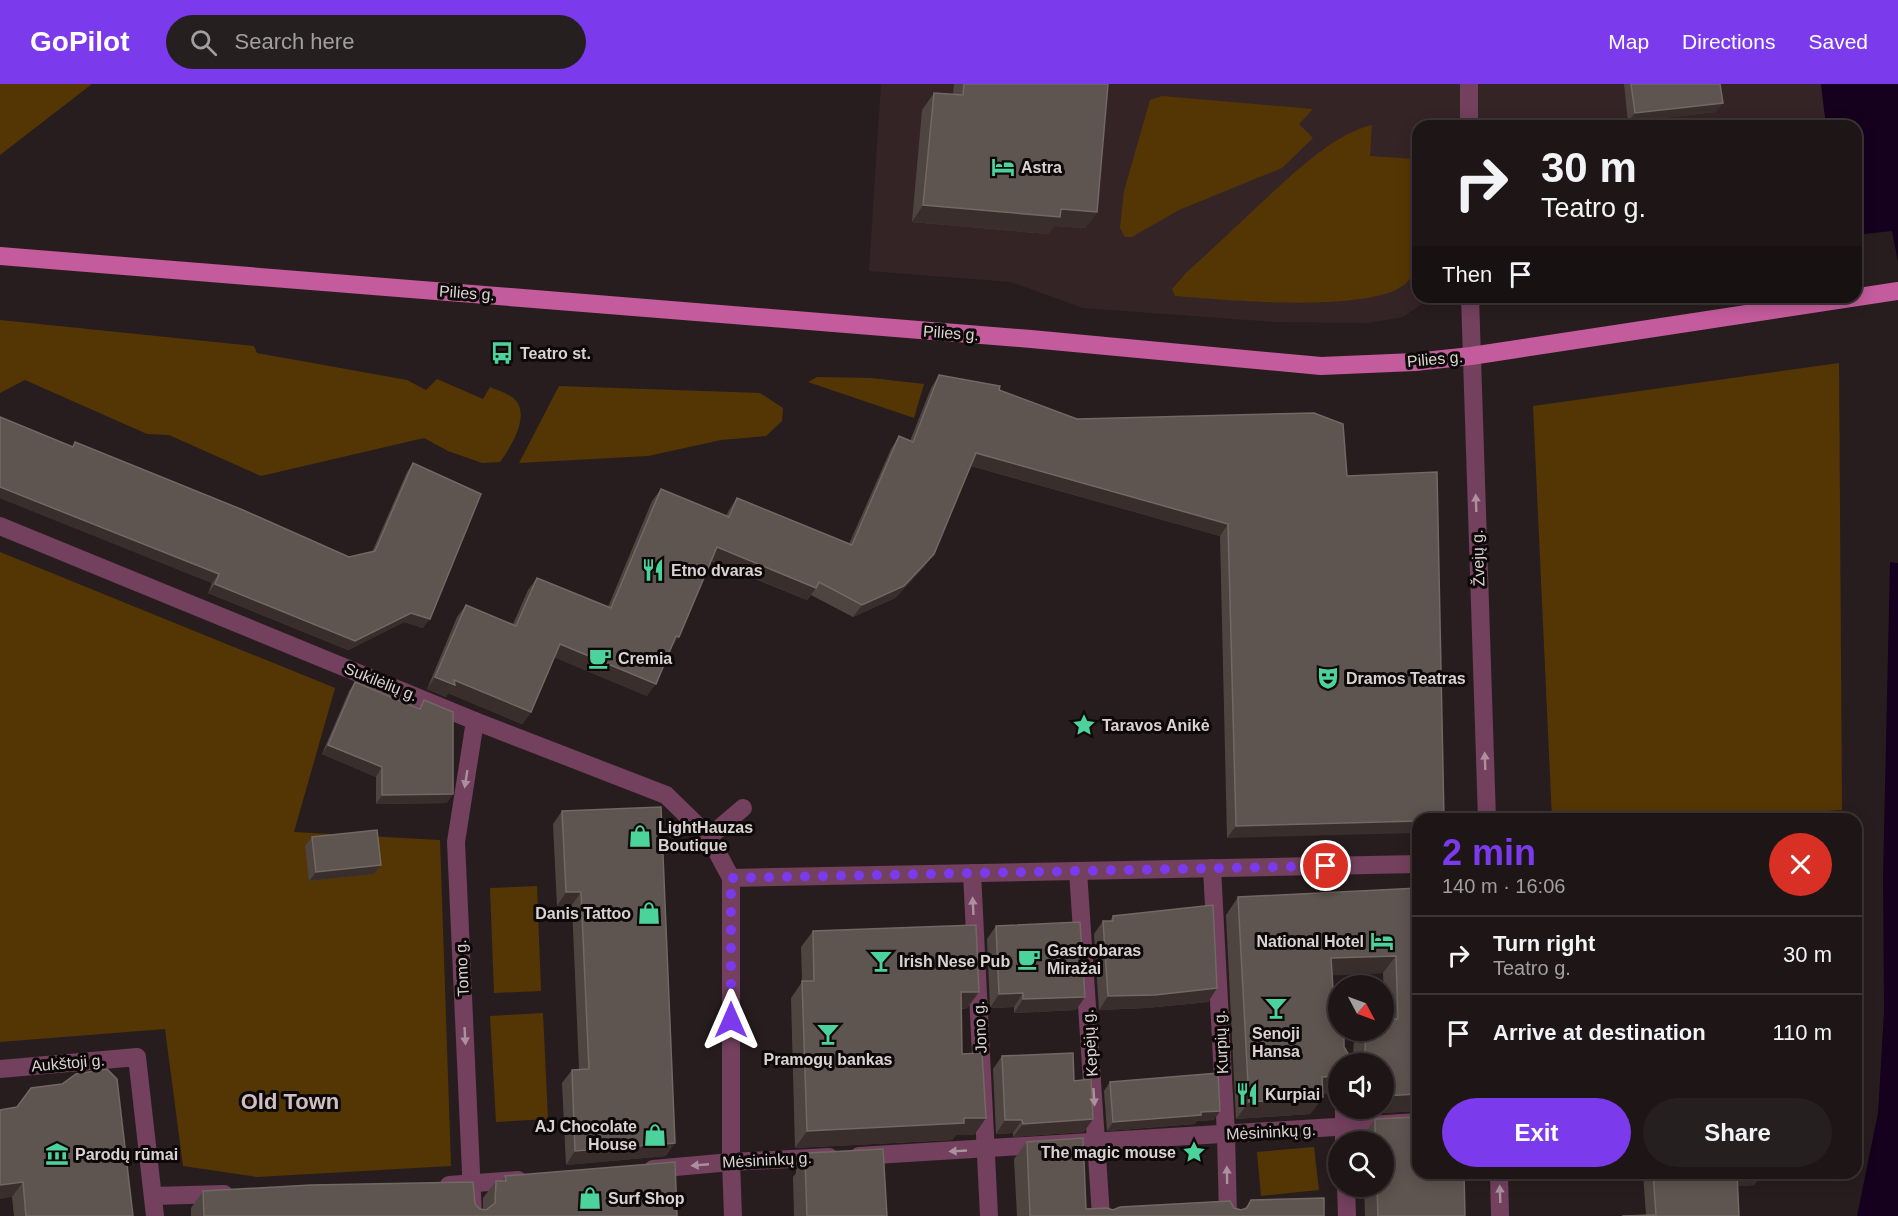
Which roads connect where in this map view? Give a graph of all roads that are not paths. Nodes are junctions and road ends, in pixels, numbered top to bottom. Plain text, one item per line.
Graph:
1 (1469, 84) edge
2 (1469, 120) edge
3 (0, 256) edge
4 (1898, 291) edge
5 (1862, 296) edge
6 (1470, 303) edge
7 (1814, 303) edge
8 (1471, 356) junction
9 (0, 525) edge
10 (475, 721) junction
11 (743, 808) dead end
12 (1487, 813) edge
13 (709, 837) junction
14 (1412, 864) edge
15 (1212, 868) junction
16 (1078, 871) junction
17 (972, 873) junction
18 (731, 878) junction
19 (0, 1069) edge
20 (1412, 1123) edge
21 (1367, 1131) edge
22 (1226, 1135) junction
23 (1328, 1135) edge
24 (1097, 1141) junction
25 (986, 1150) junction
26 (731, 1162) junction
27 (637, 1170) edge
28 (531, 1179) edge
29 (1499, 1179) edge
30 (472, 1184) junction
31 (436, 1185) edge
32 (236, 1193) edge
33 (153, 1196) junction
34 (1346, 1197) edge
35 (155, 1216) edge
36 (473, 1216) edge
37 (733, 1216) edge
38 (989, 1216) edge
39 (1101, 1216) edge
40 (1228, 1216) edge
41 (1347, 1216) edge
42 (1500, 1216) edge

1 - 2 street
3 - 8 main road, Pilies g.
4 - 5 main road, Pilies g.
6 - 8 street, Žvejų g.
7 - 8 main road, Pilies g.
12 -> 8 street, Žvejų g.
9 - 10 street, Sukilėlių g.
10 - 13 street, Sukilėlių g.
10 -> 30 street, Tomo g.
11 - 13 street
13 - 18 street, Sukilėlių g.
14 - 15 street
15 - 16 street
15 - 22 street, Kurpių g.
16 - 17 street
16 -> 24 street, Kepėjų g.
17 - 18 street
25 -> 17 street, Jono g.
18 - 26 street
19 - 33 street, Aukštoji g.
20 - 21 street, Mėsininkų g.
22 - 23 street, Mėsininkų g.
22 - 24 street, Mėsininkų g.
40 -> 22 street, Kurpių g.
24 - 25 street, Mėsininkų g.
24 - 39 street, Kepėjų g.
25 -> 26 street, Mėsininkų g.
25 - 38 street, Jono g.
26 -> 27 street, Mėsininkų g.
26 - 37 street
28 - 30 street
42 -> 29 street
30 - 31 street
30 - 36 street, Tomo g.
32 - 33 street
33 - 35 street
34 - 41 street

